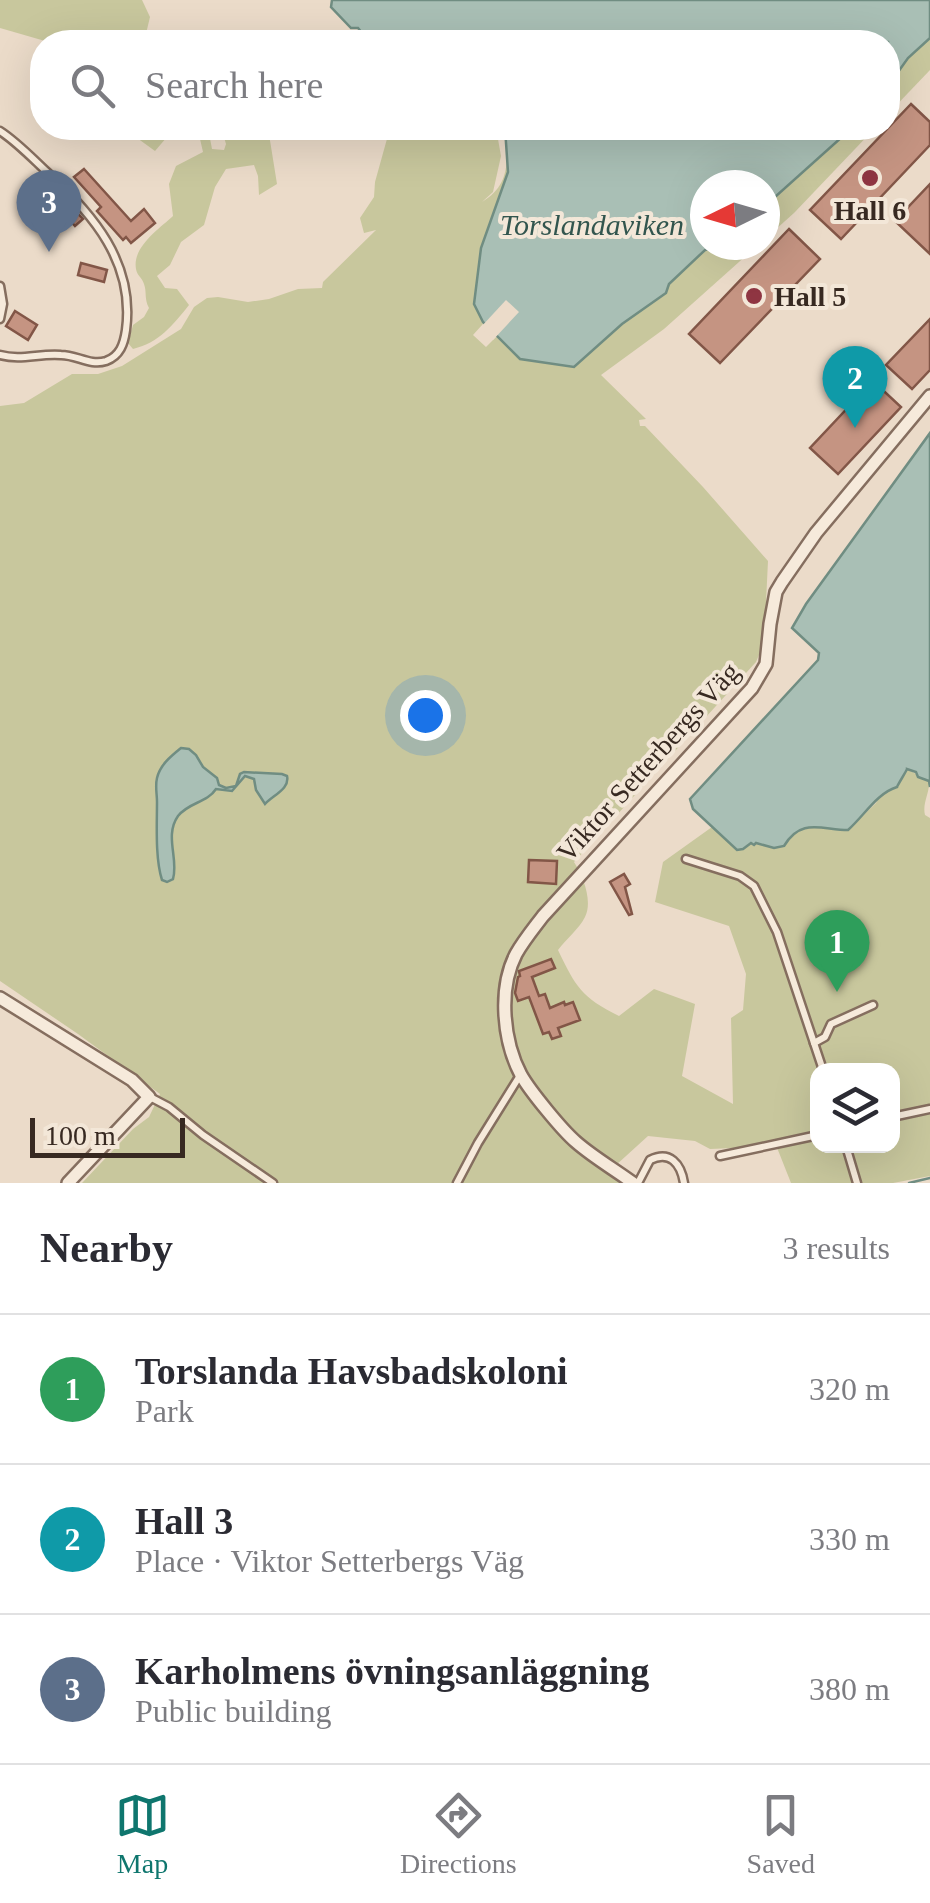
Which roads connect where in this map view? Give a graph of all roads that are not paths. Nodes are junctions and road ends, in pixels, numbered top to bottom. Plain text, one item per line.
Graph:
1 (0, 131) edge
2 (0, 286) edge
3 (0, 320) edge
4 (0, 355) edge
5 (930, 396) edge
6 (686, 858) dead end
7 (0, 998) edge
8 (873, 1005) dead end
9 (814, 1043) junction
10 (821, 1063) edge
11 (521, 1074) junction
12 (149, 1097) junction
13 (930, 1109) edge
14 (900, 1115) edge
15 (810, 1137) edge
16 (848, 1153) edge
17 (720, 1156) dead end
18 (68, 1183) edge
19 (273, 1183) edge
20 (456, 1183) edge
21 (636, 1183) edge
22 (684, 1183) edge
23 (857, 1183) edge

1 - 4 lane
2 - 3 lane
5 - 11 street, Viktor Setterbergs Väg
6 - 9 lane
7 - 12 street
8 - 9 lane
9 - 10 lane
11 - 20 lane
11 - 21 street, Viktor Setterbergs Väg
12 - 18 street
12 - 19 lane
13 - 14 lane
15 - 17 lane
16 - 23 lane
21 - 22 lane

